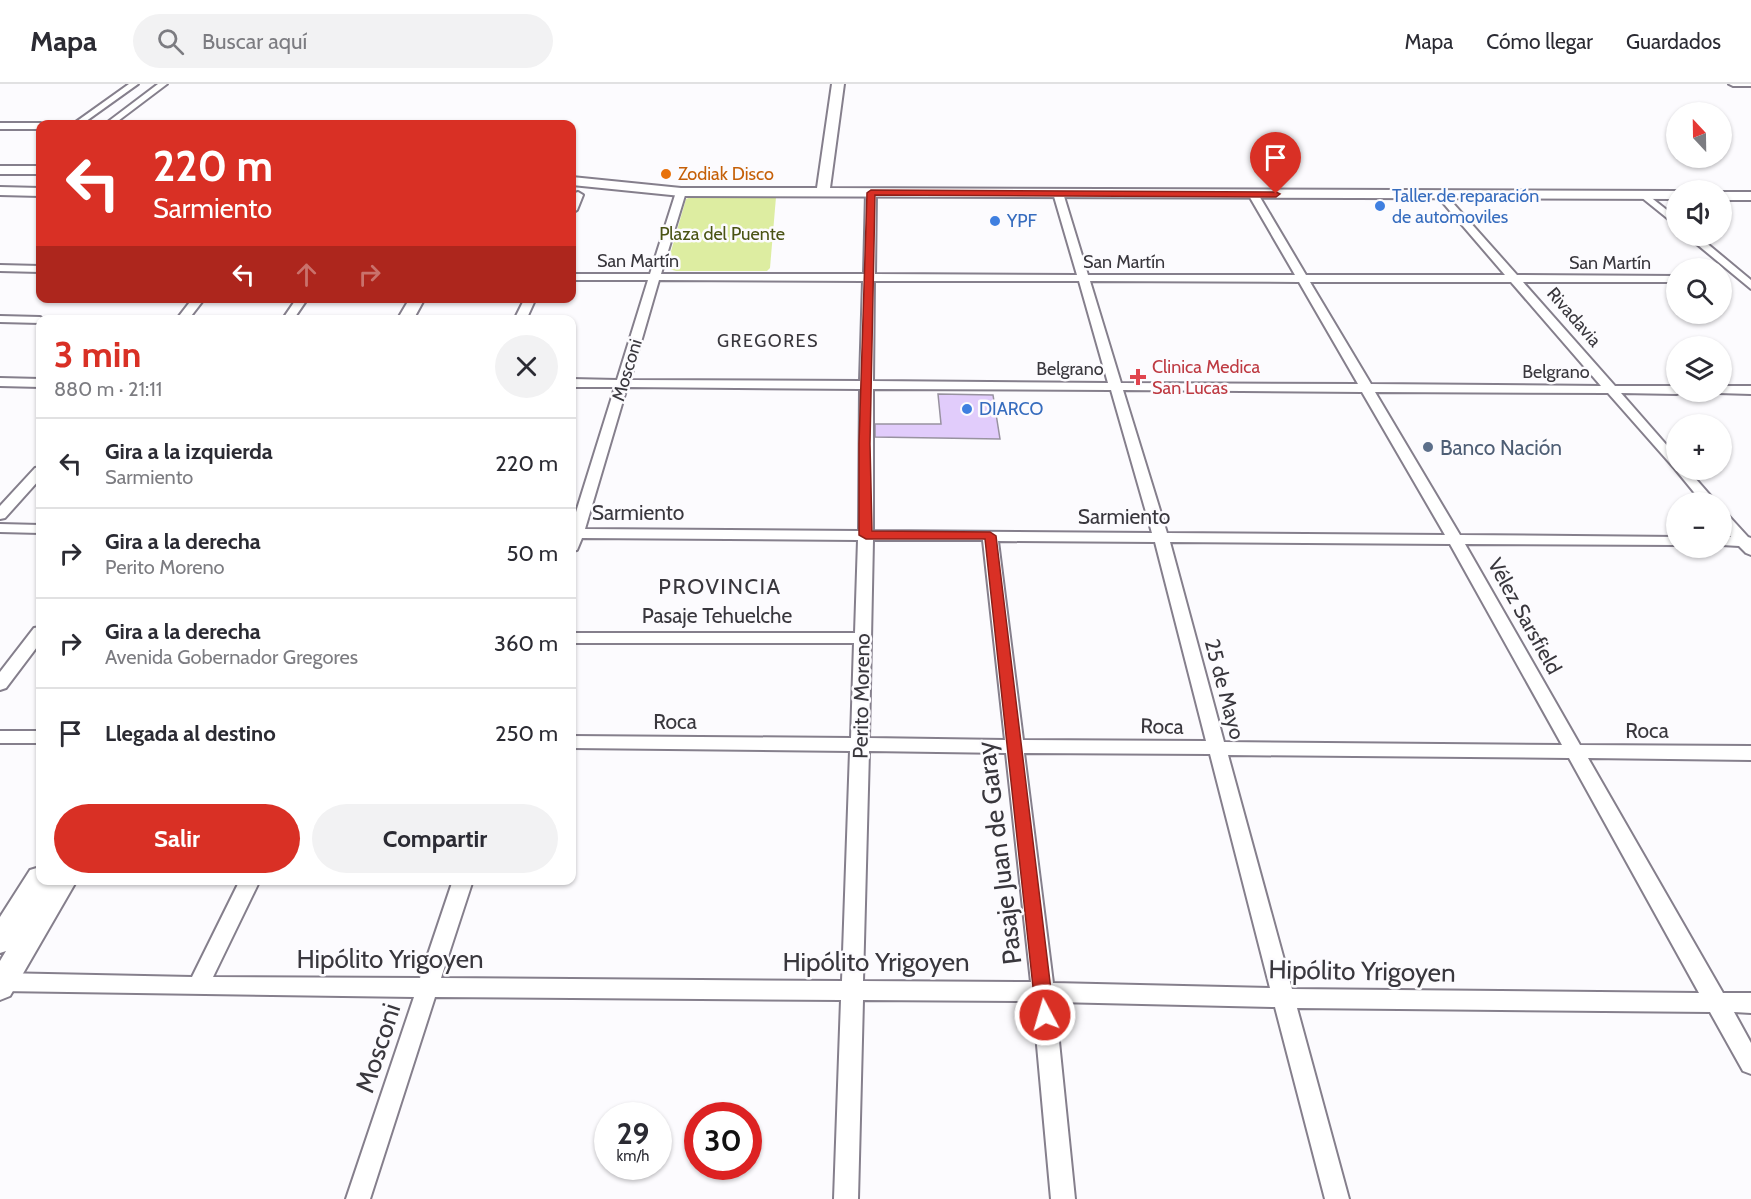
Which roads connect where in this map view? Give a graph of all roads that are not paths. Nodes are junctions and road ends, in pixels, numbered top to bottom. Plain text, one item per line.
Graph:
1 (134, 84) edge
2 (163, 84) edge
3 (838, 84) edge
4 (1733, 84) edge
5 (1745, 84) edge
6 (1751, 84) edge
7 (83, 120) edge
8 (114, 120) edge
9 (0, 126) edge
10 (36, 126) edge
11 (0, 170) edge
12 (36, 170) edge
13 (576, 181) edge
14 (0, 191) edge
15 (36, 192) edge
16 (681, 192) junction
17 (823, 192) junction
18 (871, 193) junction
19 (1059, 193) junction
20 (1253, 194) junction
21 (576, 195) edge
22 (1441, 195) junction
23 (1644, 195) junction
24 (1666, 195) edge
25 (1732, 196) edge
26 (1751, 196) edge
27 (1666, 214) edge
28 (1704, 246) edge
29 (0, 268) edge
30 (36, 269) edge
31 (576, 277) edge
32 (656, 278) junction
33 (869, 278) junction
34 (1083, 278) junction
35 (1301, 279) junction
36 (1515, 279) junction
37 (1666, 279) edge
38 (1732, 281) edge
39 (1748, 282) edge
40 (196, 303) edge
41 (185, 315) edge
42 (0, 319) edge
43 (36, 320) edge
44 (0, 382) edge
45 (36, 383) edge
46 (576, 383) edge
47 (623, 384) junction
48 (866, 386) junction
49 (1116, 388) junction
50 (1366, 389) junction
51 (1611, 390) junction
52 (1666, 390) edge
53 (1732, 390) edge
54 (1751, 390) edge
55 (1666, 452) edge
56 (36, 475) edge
57 (1690, 480) edge
58 (1700, 492) edge
59 (0, 515) edge
60 (1732, 527) edge
61 (0, 528) edge
62 (576, 528) edge
63 (36, 529) edge
64 (866, 535) junction
65 (990, 536) junction
66 (576, 537) edge
67 (1161, 537) junction
68 (1455, 539) junction
69 (1666, 541) edge
70 (1732, 542) edge
71 (1748, 544) edge
72 (36, 637) edge
73 (576, 638) edge
74 (862, 638) junction
75 (0, 684) edge
76 (0, 737) edge
77 (36, 737) edge
78 (576, 742) edge
79 (860, 744) junction
80 (1014, 745) junction
81 (1218, 750) junction
82 (1576, 753) junction
83 (1751, 753) edge
84 (36, 884) edge
85 (61, 885) edge
86 (248, 885) edge
87 (461, 885) edge
88 (0, 941) edge
89 (1, 983) edge
90 (198, 986) junction
91 (428, 988) junction
92 (853, 991) junction
93 (1043, 992) junction
94 (1285, 998) junction
95 (1717, 1003) junction
96 (1751, 1003) edge
97 (1751, 1064) edge
98 (358, 1199) edge
99 (846, 1199) edge
100 (1063, 1199) edge
101 (1336, 1199) edge

1 - 7 street
2 - 8 street
3 - 17 main road
4 - 5 street
5 - 6 street
9 - 10 street
11 - 12 main road
13 - 16 main road
14 - 15 main road
16 - 17 main road
16 - 21 main road
16 - 32 street, Mosconi
17 - 18 main road
18 - 19 main road
18 - 33 street, Perito Moreno
19 - 20 main road
19 - 34 street, 25 de Mayo
20 - 22 main road
20 - 35 street, Vélez Sarsfield
22 - 23 main road
22 - 36 street, Rivadavia
23 - 24 main road
23 - 27 street
25 - 26 main road
28 - 39 street
29 - 30 street
31 - 32 street, San Martín
32 - 33 street, San Martín
32 - 47 street, Mosconi
33 - 34 street, San Martín
33 - 48 street, Perito Moreno
34 - 35 street, San Martín
34 - 49 street, 25 de Mayo
35 - 36 street, San Martín
35 - 50 street, Vélez Sarsfield
36 - 37 street, San Martín
36 - 51 street, Rivadavia
38 - 39 street
40 - 41 street
42 - 43 street
44 - 45 street
46 - 47 street, Belgrano
47 - 48 street, Belgrano
47 - 62 street, Mosconi
48 - 49 street, Belgrano
48 - 64 street, Perito Moreno
49 - 50 street, Belgrano
49 - 67 street, 25 de Mayo
50 - 51 street, Belgrano
50 - 68 street, Vélez Sarsfield
51 - 52 street, Belgrano
51 - 55 street, Rivadavia
53 - 54 street
56 - 59 street
57 - 58 street
60 - 71 street
61 - 63 street
64 - 65 street, Sarmiento
64 - 66 street, Sarmiento
64 - 74 street, Perito Moreno
65 - 67 street, Sarmiento
65 - 80 street, Pasaje Juan de Garay
67 - 68 street, Sarmiento
67 - 81 street, 25 de Mayo
68 - 69 street, Sarmiento
68 - 82 street, Vélez Sarsfield
70 - 71 street
72 - 75 street
73 - 74 street, Pasaje Tehuelche
74 - 79 street, Perito Moreno
76 - 77 street
78 - 79 street, Roca
79 - 80 street, Roca
79 - 92 street, Perito Moreno
80 - 81 street, Roca
80 - 93 street, Pasaje Juan de Garay
81 - 82 street, Roca
81 - 94 street, 25 de Mayo
82 - 83 street, Roca
82 - 95 street, Vélez Sarsfield
84 - 88 main road
85 - 89 main road
86 - 90 street
87 - 91 street, Mosconi
89 - 90 street, Hipólito Yrigoyen
90 - 91 street, Hipólito Yrigoyen
91 - 92 street, Hipólito Yrigoyen
91 - 98 street, Mosconi
92 - 93 street, Hipólito Yrigoyen
92 - 99 street, Perito Moreno
93 - 94 street, Hipólito Yrigoyen
93 - 100 street, Pasaje Juan de Garay
94 - 95 street, Hipólito Yrigoyen
94 - 101 street, 25 de Mayo
95 - 96 street, Hipólito Yrigoyen
95 - 97 street, Vélez Sarsfield

